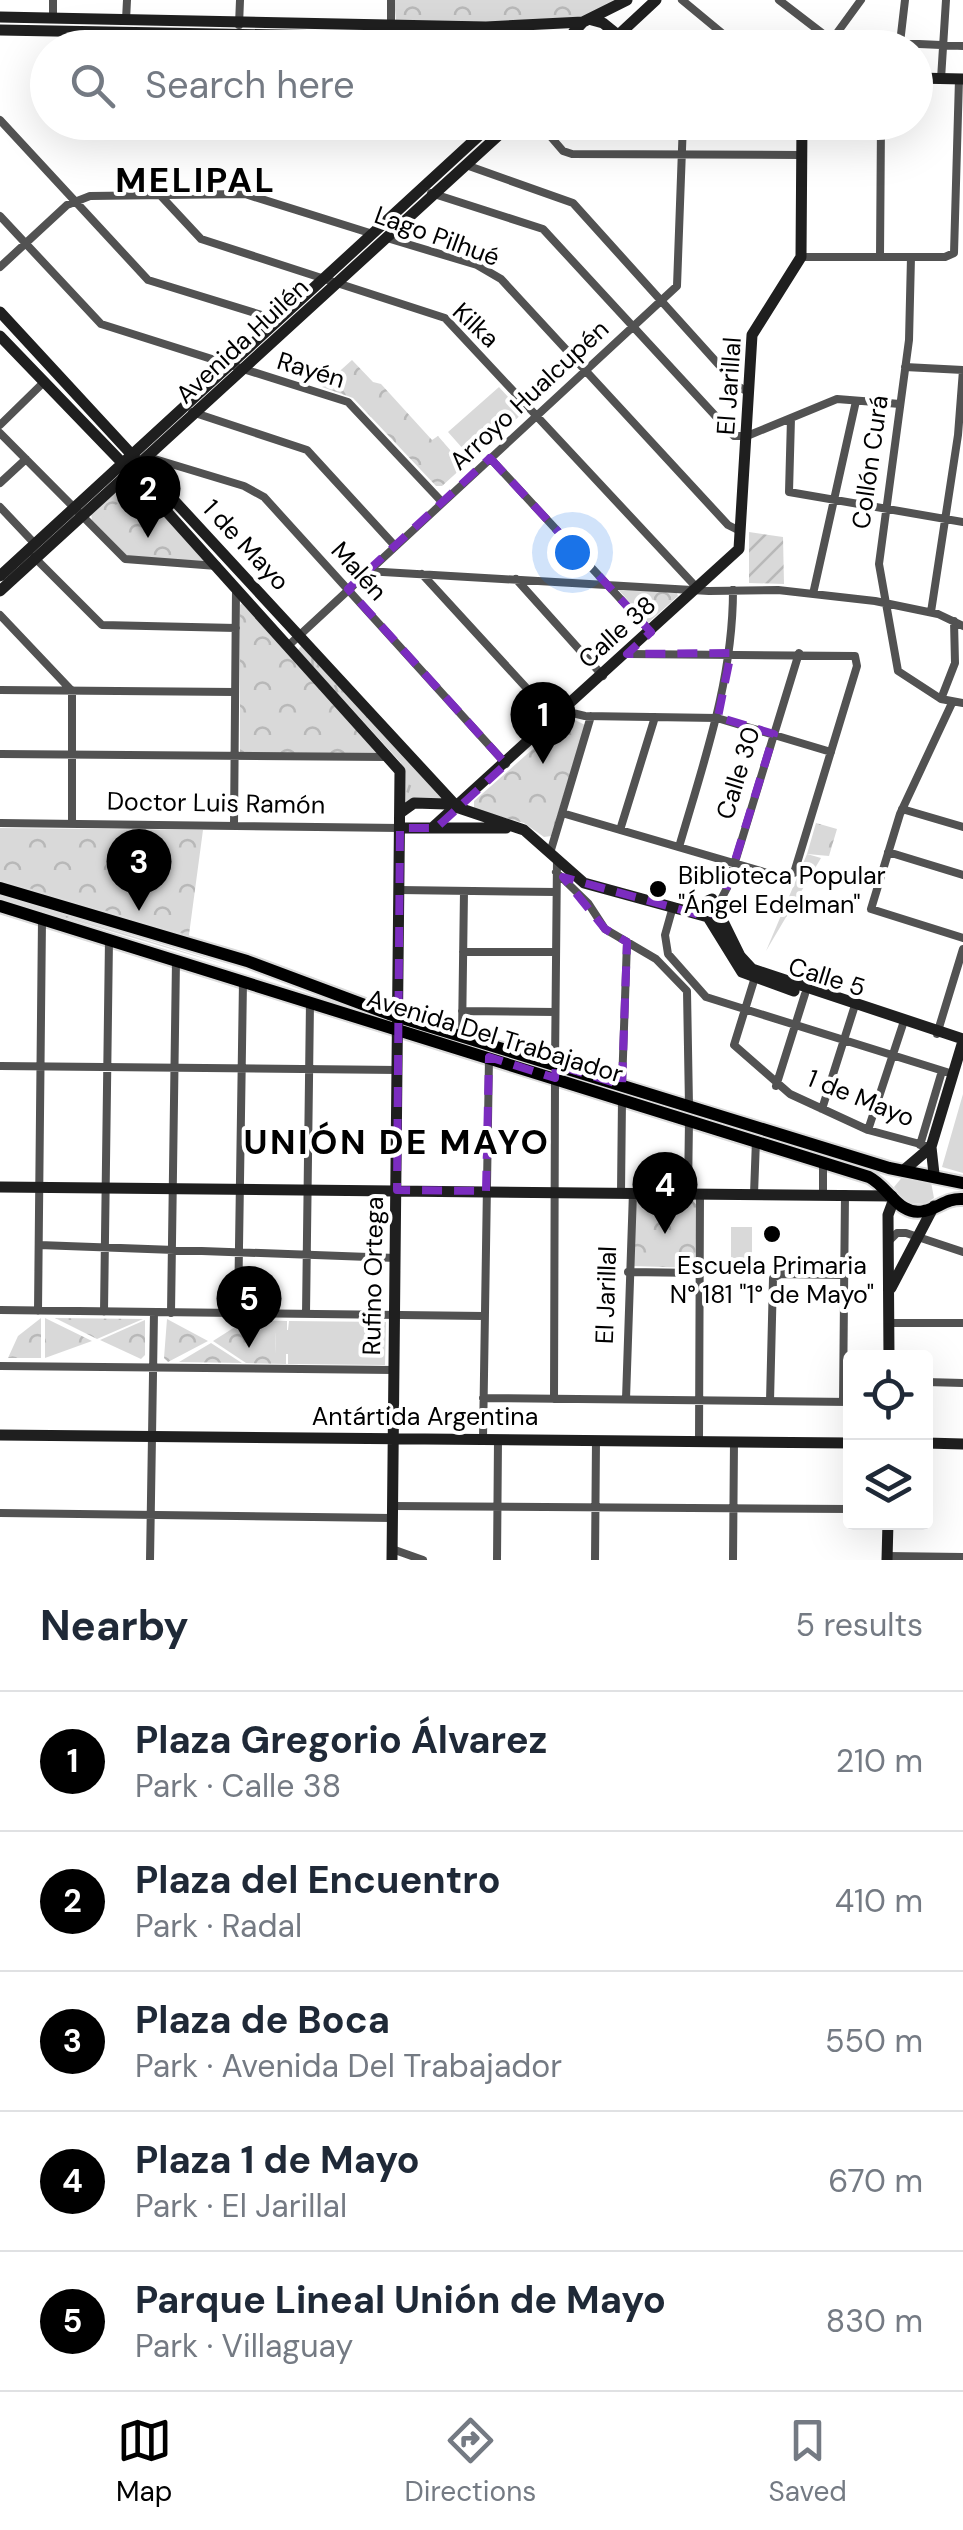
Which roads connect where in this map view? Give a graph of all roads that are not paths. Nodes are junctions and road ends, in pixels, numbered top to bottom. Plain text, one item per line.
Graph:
1 (53, 0) edge
2 (126, 0) edge
3 (240, 0) edge
4 (391, 0) edge
5 (628, 0) edge
6 (656, 0) edge
7 (682, 0) edge
8 (780, 0) edge
9 (862, 0) edge
10 (905, 0) edge
11 (946, 0) edge
12 (0, 17) edge
13 (53, 18) junction
14 (586, 21) junction
15 (126, 26) junction
16 (239, 29) junction
17 (0, 30) edge
18 (290, 30) edge
19 (391, 30) edge
20 (426, 30) edge
21 (576, 30) edge
22 (600, 30) edge
23 (622, 30) edge
24 (718, 30) edge
25 (813, 30) edge
26 (839, 30) edge
27 (902, 30) edge
28 (933, 45) edge
29 (943, 45) junction
30 (963, 46) edge
31 (933, 79) edge
32 (940, 79) junction
33 (961, 79) edge
34 (0, 120) edge
35 (477, 140) edge
36 (493, 140) edge
37 (555, 140) edge
38 (683, 140) edge
39 (802, 140) edge
40 (881, 140) edge
41 (683, 154) junction
42 (802, 155) junction
43 (466, 165) junction
44 (429, 190) junction
45 (160, 195) junction
46 (74, 201) junction
47 (0, 216) edge
48 (373, 234) junction
49 (387, 238) junction
50 (25, 244) junction
51 (801, 257) junction
52 (880, 257) junction
53 (911, 257) junction
54 (0, 267) edge
55 (324, 278) junction
56 (338, 282) junction
57 (661, 301) junction
58 (0, 312) edge
59 (278, 320) junction
60 (633, 326) junction
61 (0, 336) edge
62 (230, 365) junction
63 (905, 367) junction
64 (244, 370) junction
65 (586, 370) junction
66 (963, 370) edge
67 (44, 382) junction
68 (749, 393) junction
69 (856, 400) junction
70 (900, 404) junction
71 (190, 410) junction
72 (536, 415) junction
73 (790, 418) junction
74 (0, 429) edge
75 (960, 435) edge
76 (747, 436) junction
77 (490, 458) junction
78 (26, 460) junction
79 (135, 463) junction
80 (0, 483) edge
81 (834, 501) junction
82 (442, 502) junction
83 (0, 507) edge
84 (886, 509) junction
85 (79, 512) junction
86 (946, 520) junction
87 (963, 522) edge
88 (743, 532) junction
89 (394, 546) junction
90 (33, 551) junction
91 (217, 566) junction
92 (366, 572) junction
93 (422, 574) junction
94 (0, 576) edge
95 (516, 579) junction
96 (605, 582) junction
97 (236, 587) junction
98 (348, 588) junction
99 (698, 589) junction
100 (732, 590) junction
101 (0, 591) edge
102 (813, 594) junction
103 (885, 603) junction
104 (930, 612) junction
105 (0, 614) edge
106 (958, 623) edge
107 (236, 628) junction
108 (650, 632) junction
109 (294, 640) junction
110 (731, 653) junction
111 (799, 653) junction
112 (627, 654) junction
113 (603, 676) junction
114 (0, 690) edge
115 (72, 690) junction
116 (235, 692) junction
117 (940, 700) junction
118 (952, 702) junction
119 (963, 703) edge
120 (559, 715) junction
121 (591, 716) junction
122 (655, 717) junction
123 (717, 718) junction
124 (774, 734) junction
125 (831, 752) junction
126 (0, 754) edge
127 (73, 754) junction
128 (235, 756) junction
129 (392, 758) junction
130 (506, 764) junction
131 (458, 808) junction
132 (902, 809) junction
133 (400, 813) junction
134 (562, 813) junction
135 (963, 813) edge
136 (0, 823) edge
137 (72, 824) junction
138 (234, 826) junction
139 (961, 826) edge
140 (400, 828) junction
141 (432, 828) junction
142 (518, 828) junction
143 (620, 830) junction
144 (678, 847) junction
145 (888, 852) junction
146 (554, 861) junction
147 (734, 864) junction
148 (963, 875) edge
149 (0, 888) edge
150 (400, 890) junction
151 (464, 891) junction
152 (556, 892) junction
153 (0, 906) edge
154 (672, 910) junction
155 (712, 912) junction
156 (42, 919) junction
157 (963, 938) edge
158 (109, 940) junction
159 (627, 942) junction
160 (963, 948) edge
161 (463, 952) junction
162 (556, 952) junction
163 (176, 960) junction
164 (756, 975) junction
165 (244, 981) junction
166 (805, 994) junction
167 (310, 1002) junction
168 (854, 1005) junction
169 (744, 1010) junction
170 (462, 1012) junction
171 (555, 1012) junction
172 (399, 1023) junction
173 (904, 1024) junction
174 (792, 1025) junction
175 (938, 1031) junction
176 (462, 1036) junction
177 (963, 1040) edge
178 (843, 1041) junction
179 (890, 1055) junction
180 (489, 1057) junction
181 (0, 1066) edge
182 (40, 1067) junction
183 (107, 1067) junction
184 (174, 1068) junction
185 (242, 1068) junction
186 (309, 1069) junction
187 (398, 1070) junction
188 (555, 1071) junction
189 (948, 1073) junction
190 (776, 1086) junction
191 (622, 1092) junction
192 (822, 1109) junction
193 (689, 1112) junction
194 (868, 1130) junction
195 (756, 1140) junction
196 (926, 1146) junction
197 (823, 1162) junction
198 (904, 1170) junction
199 (934, 1174) junction
200 (963, 1182) edge
201 (0, 1187) edge
202 (39, 1187) junction
203 (106, 1188) junction
204 (173, 1188) junction
205 (240, 1189) junction
206 (307, 1190) junction
207 (397, 1190) junction
208 (486, 1191) junction
209 (554, 1192) junction
210 (627, 1192) junction
211 (694, 1193) junction
212 (754, 1194) junction
213 (823, 1194) junction
214 (845, 1194) junction
215 (893, 1198) junction
216 (963, 1198) edge
217 (934, 1206) junction
218 (918, 1238) junction
219 (888, 1242) junction
220 (39, 1244) junction
221 (105, 1247) junction
222 (172, 1250) junction
223 (239, 1252) junction
224 (963, 1252) edge
225 (306, 1254) junction
226 (396, 1258) junction
227 (628, 1272) junction
228 (700, 1273) junction
229 (844, 1274) junction
230 (890, 1302) junction
231 (0, 1310) edge
232 (38, 1311) junction
233 (104, 1312) junction
234 (154, 1312) junction
235 (172, 1312) junction
236 (238, 1313) junction
237 (306, 1314) junction
238 (395, 1315) junction
239 (484, 1316) junction
240 (890, 1323) junction
241 (963, 1323) edge
242 (846, 1350) edge
243 (889, 1350) edge
244 (0, 1366) edge
245 (153, 1368) junction
246 (394, 1370) junction
247 (933, 1382) edge
248 (963, 1383) edge
249 (483, 1398) junction
250 (554, 1399) junction
251 (626, 1400) junction
252 (699, 1400) junction
253 (770, 1401) junction
254 (843, 1402) edge
255 (0, 1434) edge
256 (152, 1438) junction
257 (393, 1438) junction
258 (483, 1439) junction
259 (498, 1439) junction
260 (596, 1440) junction
261 (698, 1441) junction
262 (734, 1441) junction
263 (843, 1442) edge
264 (933, 1443) edge
265 (963, 1444) edge
266 (498, 1507) junction
267 (596, 1507) junction
268 (733, 1508) junction
269 (843, 1509) edge
270 (393, 1512) junction
271 (0, 1513) edge
272 (151, 1515) junction
273 (888, 1530) edge
274 (392, 1555) edge
275 (963, 1557) edge
276 (887, 1558) edge
277 (150, 1560) edge
278 (422, 1560) edge
279 (497, 1560) edge
280 (595, 1560) edge
281 (733, 1560) edge

1 - 13 street
2 - 15 street
3 - 16 street
4 - 19 street
5 - 14 main road
6 - 23 main road
7 - 24 street
8 - 25 street
9 - 26 street
10 - 27 street
11 - 29 street
12 - 13 main road
13 - 15 main road
14 - 20 main road
14 - 21 main road
14 - 22 main road
15 - 16 main road
15 - 17 main road
16 - 18 main road
28 - 29 street
29 - 30 street
29 - 32 street
31 - 32 main road
32 - 33 main road
33 - 53 street
34 - 46 street
35 - 44 main road, Avenida Huilén
36 - 43 main road, Avenida Huilén
37 - 41 street
38 - 41 street, Arroyo Hualcupén
39 - 42 main road
40 - 52 street
41 - 42 street
41 - 57 street, Arroyo Hualcupén
42 - 51 main road
43 - 44 main road, Avenida Huilén
43 - 57 street
44 - 48 main road, Avenida Huilén
44 - 49 main road, Avenida Huilén
44 - 60 street
45 - 46 street, Lago Pilhué
45 - 48 street, Lago Pilhué
45 - 55 street, Kilka
46 - 50 street
46 - 59 street
47 - 50 street, Rayén
48 - 49 street, Lago Pilhué
48 - 55 main road, Avenida Huilén
49 - 56 main road, Avenida Huilén
49 - 65 street, Lago Pilhué
50 - 54 street
50 - 62 street, Rayén
51 - 52 street
51 - 68 main road, El Jarillal
52 - 53 street
53 - 63 street, Collón Curá
55 - 56 street, Kilka
55 - 59 main road, Avenida Huilén
56 - 64 main road, Avenida Huilén
56 - 72 street, Kilka
57 - 60 street, Arroyo Hualcupén
57 - 68 street
58 - 79 main road, 1 de Mayo
59 - 62 main road, Avenida Huilén
60 - 65 street, Arroyo Hualcupén
60 - 76 street
61 - 67 main road, 1 de Mayo
62 - 64 street, Rayén
62 - 71 main road, Avenida Huilén
63 - 66 street
63 - 70 street, Collón Curá
64 - 71 main road, Avenida Huilén
64 - 82 street, Rayén
65 - 72 street, Arroyo Hualcupén
65 - 88 street, Lago Pilhué
66 - 75 street
67 - 74 street
67 - 79 main road, 1 de Mayo
68 - 76 main road, El Jarillal
69 - 70 street
69 - 73 street
69 - 81 street
70 - 84 street, Collón Curá
71 - 79 main road, Avenida Huilén
71 - 89 street
72 - 77 street, Arroyo Hualcupén
72 - 99 street, Kilka
73 - 76 street
73 - 81 street
74 - 78 street
75 - 86 street
76 - 88 main road, El Jarillal
77 - 82 street, Arroyo Hualcupén
77 - 96 street
78 - 80 street
78 - 85 street
79 - 85 main road, Avenida Huilén
79 - 91 main road, 1 de Mayo
79 - 98 street, Malén
79 - 109 main road, 1 de Mayo
81 - 84 street
81 - 102 street
82 - 89 street, Arroyo Hualcupén
83 - 90 street
84 - 86 street
84 - 103 street, Collón Curá
85 - 90 main road, Avenida Huilén
85 - 91 street
86 - 87 street
86 - 104 street
88 - 99 main road
89 - 92 street, Arroyo Hualcupén
90 - 94 main road, Avenida Huilén
90 - 101 main road, Avenida Huilén
90 - 107 street
91 - 97 main road, 1 de Mayo
92 - 93 street
92 - 98 street, Arroyo Hualcupén
93 - 95 street
93 - 120 street
95 - 96 street
95 - 113 street
96 - 99 street
96 - 108 street
97 - 107 street
97 - 109 main road, 1 de Mayo
98 - 109 street, Arroyo Hualcupén
98 - 130 street, Malén
99 - 100 street
99 - 108 main road, Calle 38
100 - 102 street
100 - 110 street
102 - 103 street
103 - 104 street
103 - 117 street, Collón Curá
104 - 106 street
105 - 115 street
106 - 117 street
107 - 116 street
108 - 112 main road, Calle 38
109 - 129 main road, 1 de Mayo
109 - 131 main road, 1 de Mayo
110 - 111 street
110 - 112 street
110 - 123 street
111 - 124 street, Calle 30
111 - 125 street
112 - 113 main road, Calle 38
113 - 120 main road, Calle 38
114 - 115 street
115 - 116 street
115 - 127 street
116 - 128 street
117 - 118 street
118 - 119 street
118 - 132 street
120 - 121 street
120 - 130 main road, Calle 38
121 - 122 street
121 - 134 street
122 - 123 street
122 - 143 street
123 - 124 street
123 - 144 street
124 - 125 street
124 - 147 street, Calle 30
125 - 147 street
126 - 127 street
127 - 128 street
127 - 137 street
128 - 129 street
128 - 138 street
129 - 133 main road
130 - 131 main road, Calle 38
131 - 133 main road
131 - 141 main road, Calle 38
131 - 142 main road
132 - 139 street
132 - 145 street
133 - 140 main road, Rufino Ortega
134 - 143 street
134 - 146 street
135 - 139 street
136 - 137 street, Doctor Luis Ramón
137 - 138 street, Doctor Luis Ramón
138 - 140 street, Doctor Luis Ramón
140 - 141 main road, Doctor Luis Ramón
140 - 150 main road, Rufino Ortega
141 - 142 main road
142 - 146 main road
143 - 144 street
144 - 147 street
145 - 148 street
145 - 157 street
146 - 152 street
146 - 154 main road
146 - 159 street
147 - 155 street, Calle 30
149 - 172 main road, Avenida Del Trabajador
150 - 151 street
150 - 172 main road, Rufino Ortega
151 - 152 street
151 - 161 street
152 - 162 street
153 - 156 main road, Avenida Del Trabajador
154 - 155 main road
154 - 169 street
155 - 164 main road, Calle 5
156 - 158 main road, Avenida Del Trabajador
156 - 182 street
158 - 163 main road, Avenida Del Trabajador
158 - 183 street
159 - 191 street, El Jarillal
159 - 193 street
160 - 175 street
161 - 162 street
161 - 170 street
162 - 171 street
163 - 165 main road, Avenida Del Trabajador
163 - 184 street
164 - 166 main road, Calle 5
164 - 168 main road, Calle 5
164 - 169 street
165 - 167 main road, Avenida Del Trabajador
165 - 185 street
166 - 168 main road, Calle 5
166 - 174 street
167 - 172 main road, Avenida Del Trabajador
167 - 186 street
168 - 173 main road, Calle 5
168 - 175 main road, Calle 5
168 - 178 street
169 - 174 street
169 - 190 street, 1 de Mayo
170 - 171 street
170 - 176 street
171 - 188 street
172 - 176 main road, Avenida Del Trabajador
172 - 180 main road, Avenida Del Trabajador
172 - 187 main road, Rufino Ortega
173 - 175 main road, Calle 5
173 - 179 street
174 - 178 street
174 - 190 street
175 - 177 main road, Calle 5
176 - 188 main road, Avenida Del Trabajador
177 - 189 main road
178 - 179 street
178 - 192 street
179 - 189 street
179 - 194 street
180 - 188 main road, Avenida Del Trabajador
180 - 208 street
181 - 182 street
182 - 183 street
182 - 202 street
183 - 184 street
183 - 203 street
184 - 185 street
184 - 204 street
185 - 186 street
185 - 205 street
186 - 187 street
186 - 206 street
187 - 207 main road, Rufino Ortega
188 - 191 main road, Avenida Del Trabajador
188 - 209 street
189 - 196 main road
190 - 192 street, 1 de Mayo
191 - 193 main road, Avenida Del Trabajador
191 - 210 street, El Jarillal
192 - 194 street, 1 de Mayo
193 - 195 main road, Avenida Del Trabajador
193 - 198 main road, Avenida Del Trabajador
193 - 211 street
194 - 196 street, 1 de Mayo
195 - 197 main road, Avenida Del Trabajador
195 - 212 street
196 - 198 main road
196 - 199 main road
197 - 213 street
197 - 215 main road, Avenida Del Trabajador
198 - 199 main road, Avenida Del Trabajador
198 - 215 main road
199 - 200 main road, Avenida Del Trabajador
199 - 217 main road
201 - 202 main road
202 - 203 main road
202 - 220 street
203 - 204 main road
203 - 221 street
204 - 205 main road
204 - 222 street
205 - 206 main road
205 - 223 street
206 - 207 main road
206 - 225 street
207 - 208 main road
207 - 226 main road, Rufino Ortega
208 - 209 main road
208 - 239 street
209 - 210 main road
209 - 250 street
210 - 211 main road
210 - 227 street, El Jarillal
211 - 212 main road
211 - 228 street
212 - 213 main road
213 - 214 main road
214 - 215 main road
214 - 229 street
215 - 217 main road, Avenida Del Trabajador
215 - 219 main road
216 - 217 main road, Avenida Del Trabajador
217 - 218 main road
218 - 219 street
218 - 224 street
218 - 230 main road
219 - 230 main road
220 - 221 street
220 - 232 street
221 - 222 street
221 - 233 street
222 - 223 street
222 - 235 street
223 - 225 street
223 - 236 street
225 - 226 street
225 - 237 street
226 - 238 main road, Rufino Ortega
227 - 228 street
227 - 251 street, El Jarillal
228 - 252 street
229 - 242 street
229 - 253 street
230 - 240 main road
231 - 232 street
232 - 233 street
233 - 234 street
234 - 235 street
234 - 245 street
235 - 236 street
236 - 237 street
237 - 238 street
238 - 239 street
238 - 246 main road, Rufino Ortega
239 - 249 street
240 - 241 street
240 - 243 main road
244 - 245 street
245 - 246 street
245 - 256 street
246 - 257 main road, Rufino Ortega
247 - 248 street
249 - 250 street
249 - 258 street
250 - 251 street
251 - 252 street
252 - 253 street
252 - 261 street
253 - 254 street
255 - 256 main road, Antártida Argentina
256 - 257 main road, Antártida Argentina
256 - 272 street
257 - 258 main road, Antártida Argentina
257 - 270 main road, Rufino Ortega
258 - 259 main road, Antártida Argentina
259 - 260 main road, Antártida Argentina
259 - 266 street
260 - 261 main road, Antártida Argentina
260 - 267 street
261 - 262 main road, Antártida Argentina
262 - 263 main road, Antártida Argentina
262 - 268 street
264 - 265 main road
266 - 267 street
266 - 270 street
266 - 279 street
267 - 268 street
267 - 280 street
268 - 269 street
268 - 281 street
270 - 272 street
270 - 274 main road, Rufino Ortega
271 - 272 street
272 - 277 street
273 - 276 main road
274 - 278 street
275 - 276 street

